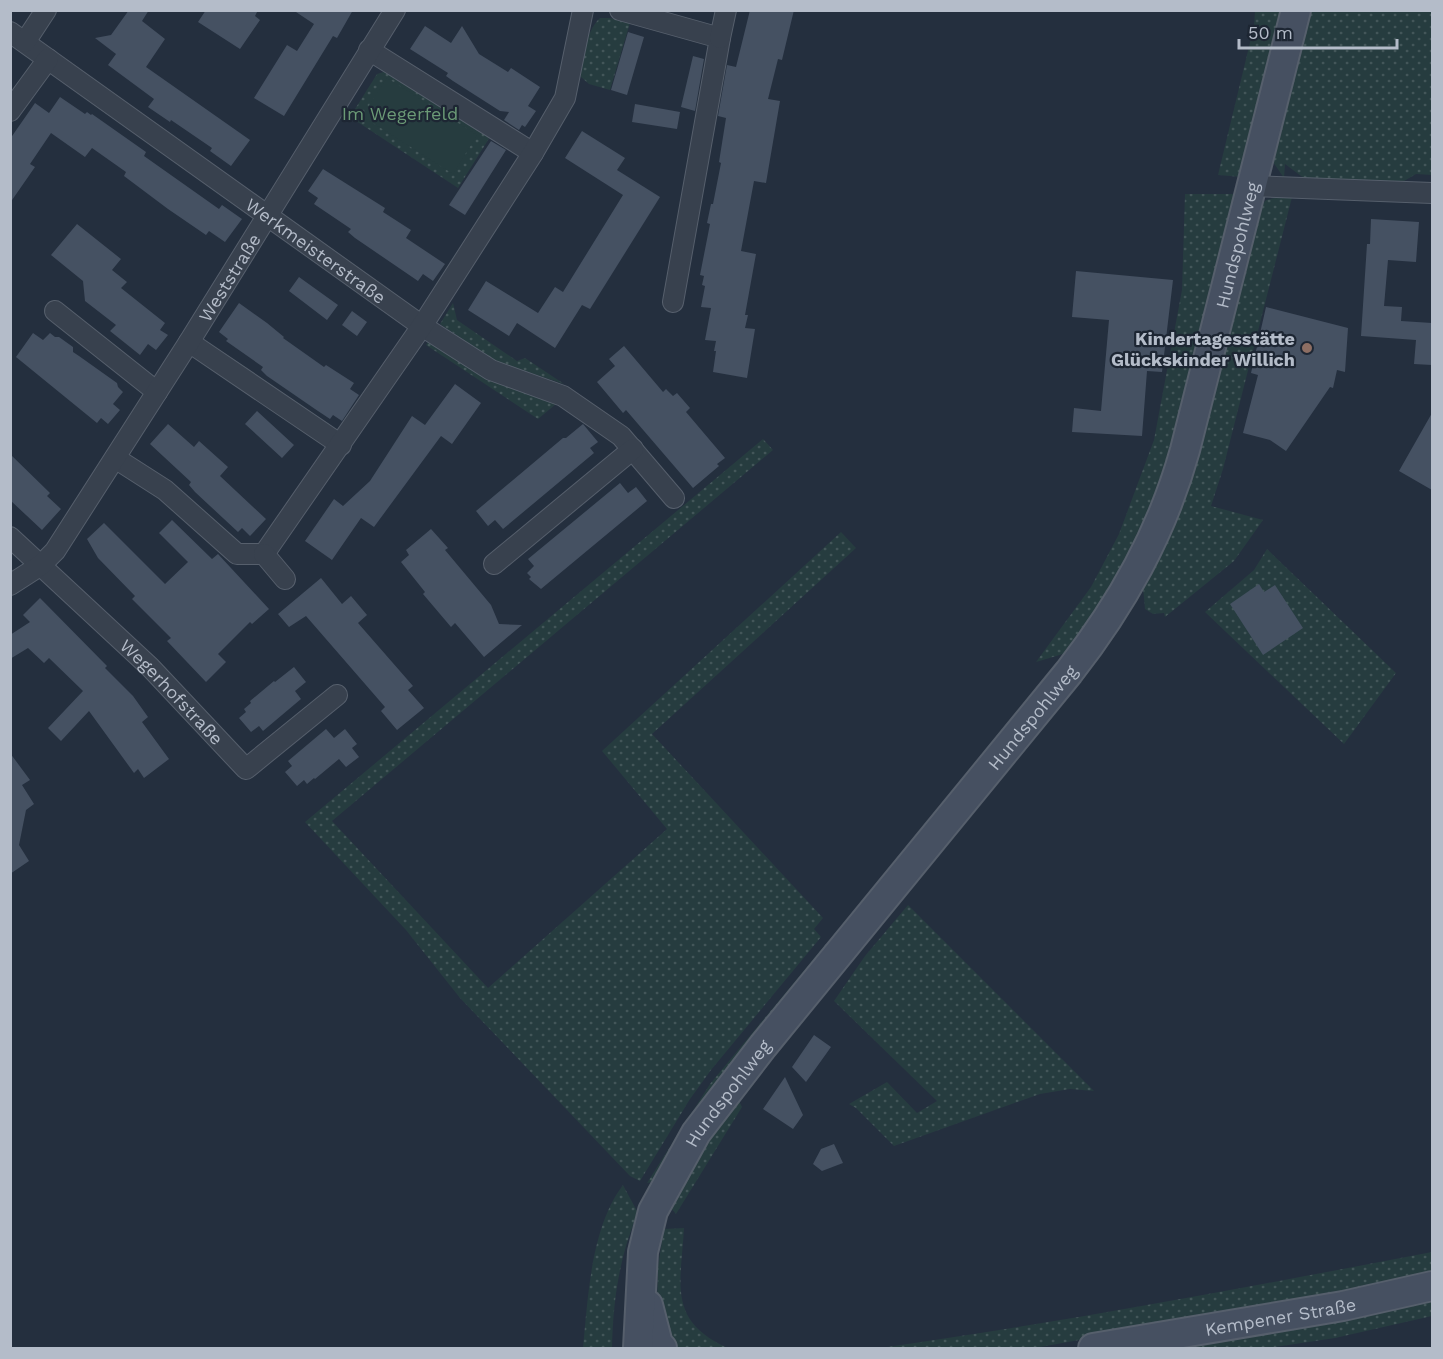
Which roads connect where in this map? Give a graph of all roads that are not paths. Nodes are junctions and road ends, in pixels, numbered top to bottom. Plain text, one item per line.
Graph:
1 (46, 10) edge
2 (395, 10) edge
3 (583, 10) edge
4 (620, 10) edge
5 (726, 10) edge
6 (1296, 10) edge
7 (18, 37) edge
8 (720, 38) junction
9 (369, 50) junction
10 (48, 59) junction
11 (10, 111) edge
12 (533, 153) junction
13 (1252, 186) junction
14 (1432, 193) edge
15 (267, 215) junction
16 (673, 302) dead end
17 (55, 311) dead end
18 (422, 326) junction
19 (189, 342) junction
20 (157, 392) junction
21 (341, 445) junction
22 (633, 449) junction
23 (115, 458) junction
24 (674, 498) dead end
25 (10, 537) edge
26 (264, 554) junction
27 (494, 564) dead end
28 (41, 565) junction
29 (285, 579) dead end
30 (10, 585) edge
31 (337, 695) dead end
32 (643, 1252) junction
33 (1432, 1286) edge
34 (638, 1348) edge
35 (662, 1348) edge
36 (1093, 1348) edge

1 - 7 street
2 - 9 street, Weststraße
3 - 12 street
4 - 8 street
5 - 8 street
6 - 13 street, Hundspohlweg
7 - 10 street, Werkmeisterstraße
8 - 16 street
9 - 12 street
9 - 15 street, Weststraße
10 - 11 street
10 - 15 street, Werkmeisterstraße
12 - 18 street
13 - 14 street
13 - 32 street, Hundspohlweg
15 - 18 street, Werkmeisterstraße
15 - 19 street, Weststraße
17 - 20 street
18 - 21 street
18 - 22 street, Werkmeisterstraße
19 - 20 street, Weststraße
19 - 21 street
20 - 23 street, Weststraße
21 - 26 street
22 - 24 street, Werkmeisterstraße
22 - 27 street
23 - 26 street
23 - 28 street, Weststraße
25 - 28 street, Wegerhofstraße
26 - 29 street
28 - 30 street, Weststraße
28 - 31 street, Wegerhofstraße
32 - 34 street, Hundspohlweg
32 - 35 street
33 - 36 street, Kempener Straße

